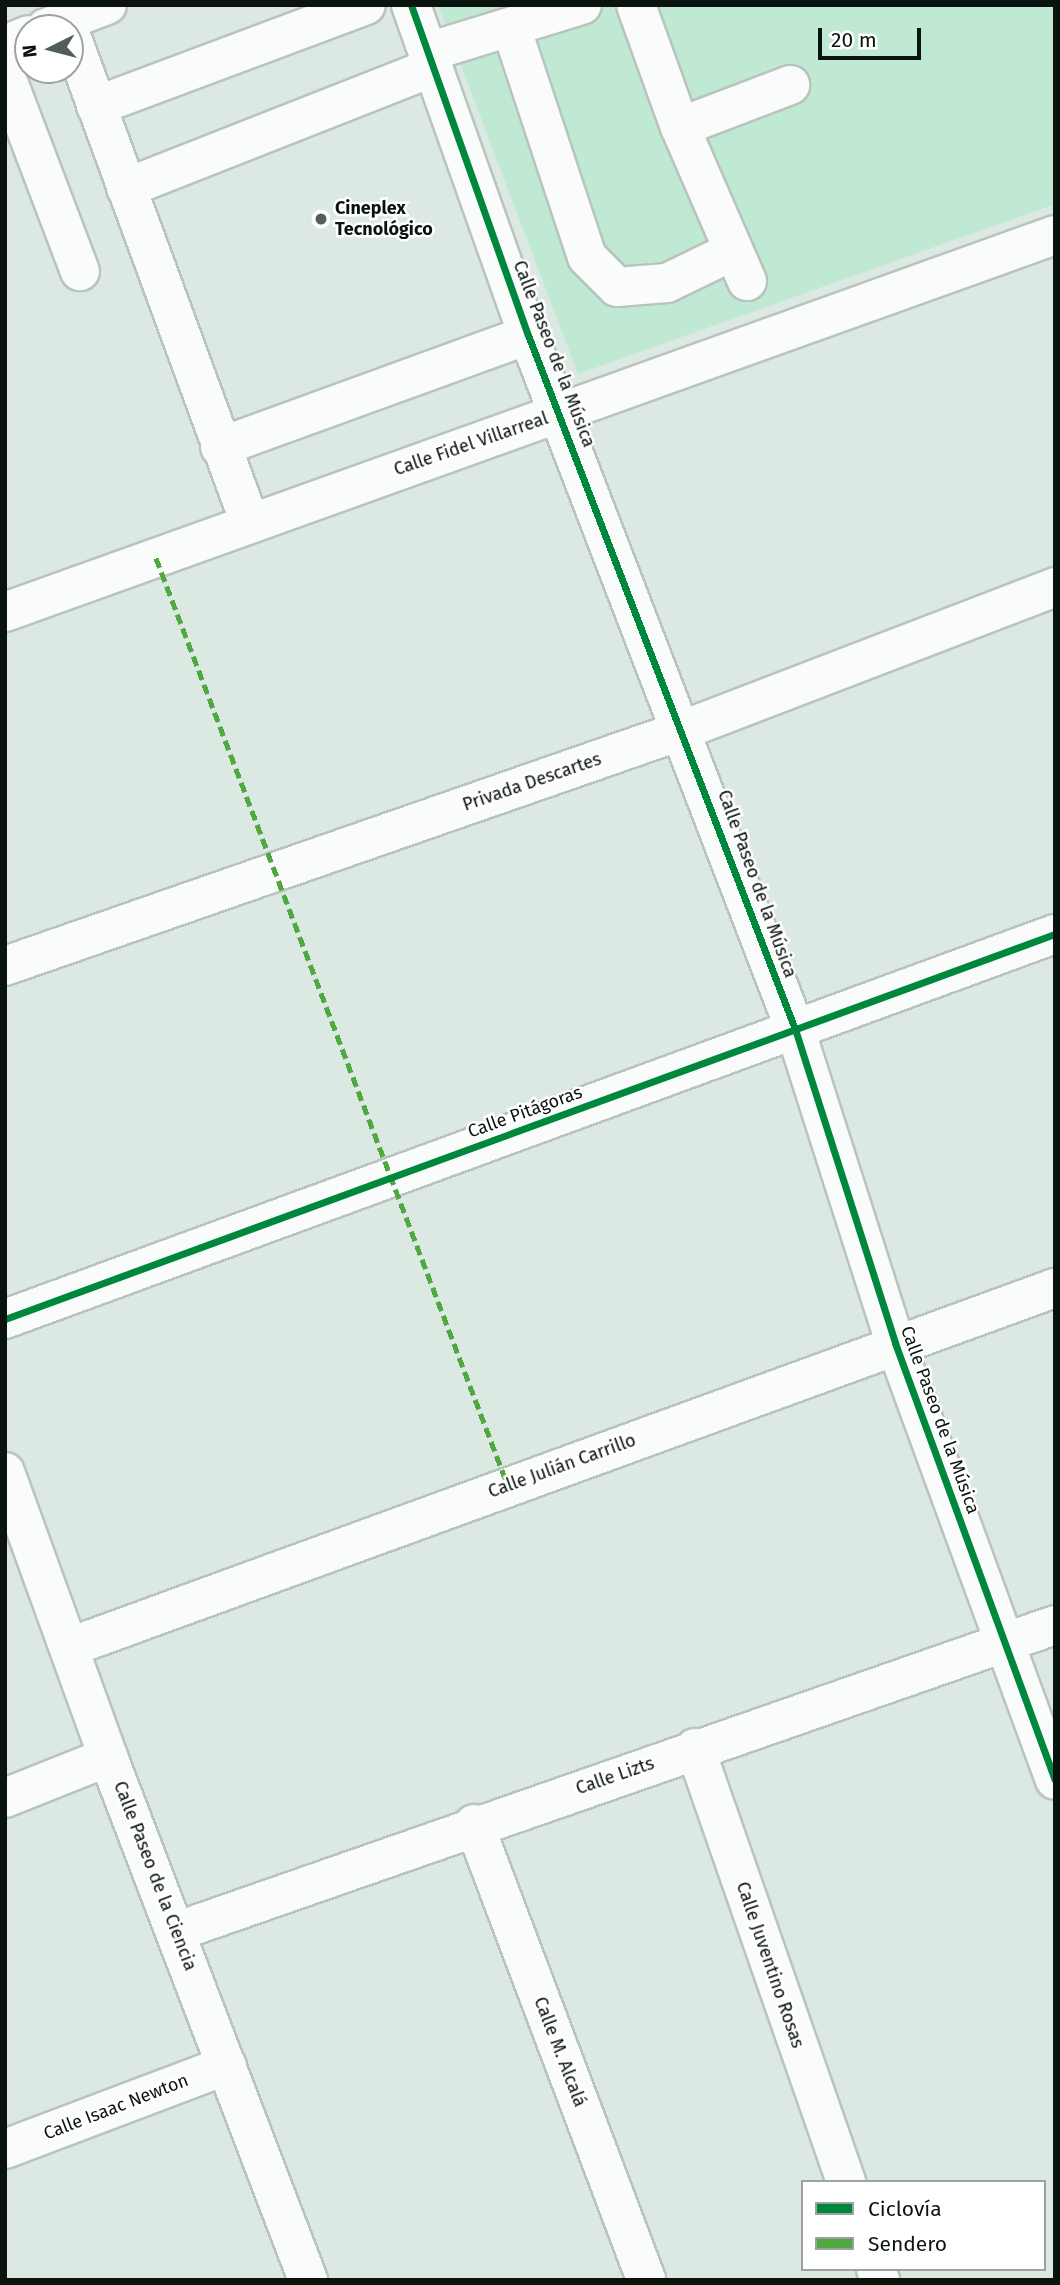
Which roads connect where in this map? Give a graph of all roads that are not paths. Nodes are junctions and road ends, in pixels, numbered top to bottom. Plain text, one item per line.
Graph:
1 (107, 5) edge
2 (366, 5) edge
3 (411, 5) edge
4 (582, 5) edge
5 (635, 5) edge
6 (84, 14) edge
7 (511, 27) junction
8 (431, 60) junction
9 (5, 74) edge
10 (84, 77) edge
11 (790, 85) dead end
12 (96, 106) junction
13 (680, 127) junction
14 (126, 188) junction
15 (1053, 239) edge
16 (80, 271) dead end
17 (528, 335) junction
18 (559, 413) junction
19 (220, 447) junction
20 (250, 523) junction
21 (1055, 587) edge
22 (5, 612) edge
23 (683, 730) junction
24 (1055, 934) edge
25 (5, 966) edge
26 (795, 1030) junction
27 (1055, 1288) edge
28 (5, 1319) edge
29 (895, 1343) junction
30 (5, 1472) edge
31 (1055, 1625) edge
32 (1004, 1644) junction
33 (70, 1647) junction
34 (695, 1748) junction
35 (108, 1757) junction
36 (1055, 1780) edge
37 (5, 1797) edge
38 (474, 1824) junction
39 (178, 1931) junction
40 (227, 2065) junction
41 (5, 2149) edge
42 (845, 2180) edge
43 (308, 2280) edge
44 (646, 2280) edge

1 - 6 street
2 - 12 street
3 - 8 street, Calle Paseo de la Música
4 - 7 street
5 - 13 street
7 - 8 street
7 - 13 street
8 - 14 street
8 - 17 street, Calle Paseo de la Música
9 - 16 street
10 - 12 street
11 - 13 street
12 - 14 street
14 - 19 street
15 - 18 street, Calle Fidel Villarreal
17 - 18 street, Calle Paseo de la Música
17 - 19 street
18 - 20 street, Calle Fidel Villarreal
18 - 23 street, Calle Paseo de la Música
19 - 20 street
20 - 22 street, Calle Fidel Villarreal
21 - 23 street, Privada Descartes
23 - 25 street, Privada Descartes
23 - 26 street, Calle Paseo de la Música
24 - 26 street, Calle Pitágoras
26 - 28 street, Calle Pitágoras
26 - 29 street, Calle Paseo de la Música
27 - 29 street, Calle Julián Carrillo
29 - 32 street, Calle Paseo de la Música
29 - 33 street, Calle Julián Carrillo
30 - 33 street, Calle Paseo de la Ciencia
31 - 32 street, Calle Lizts
32 - 34 street, Calle Lizts
32 - 36 street, Calle Paseo de la Música
33 - 35 street, Calle Paseo de la Ciencia
34 - 38 street, Calle Lizts
34 - 42 street, Calle Juventino Rosas
35 - 37 street
35 - 39 street, Calle Paseo de la Ciencia
38 - 39 street, Calle Lizts
38 - 44 street, Calle M. Alcalá
39 - 40 street, Calle Paseo de la Ciencia
40 - 41 street, Calle Isaac Newton
40 - 43 street, Calle Paseo de la Ciencia

